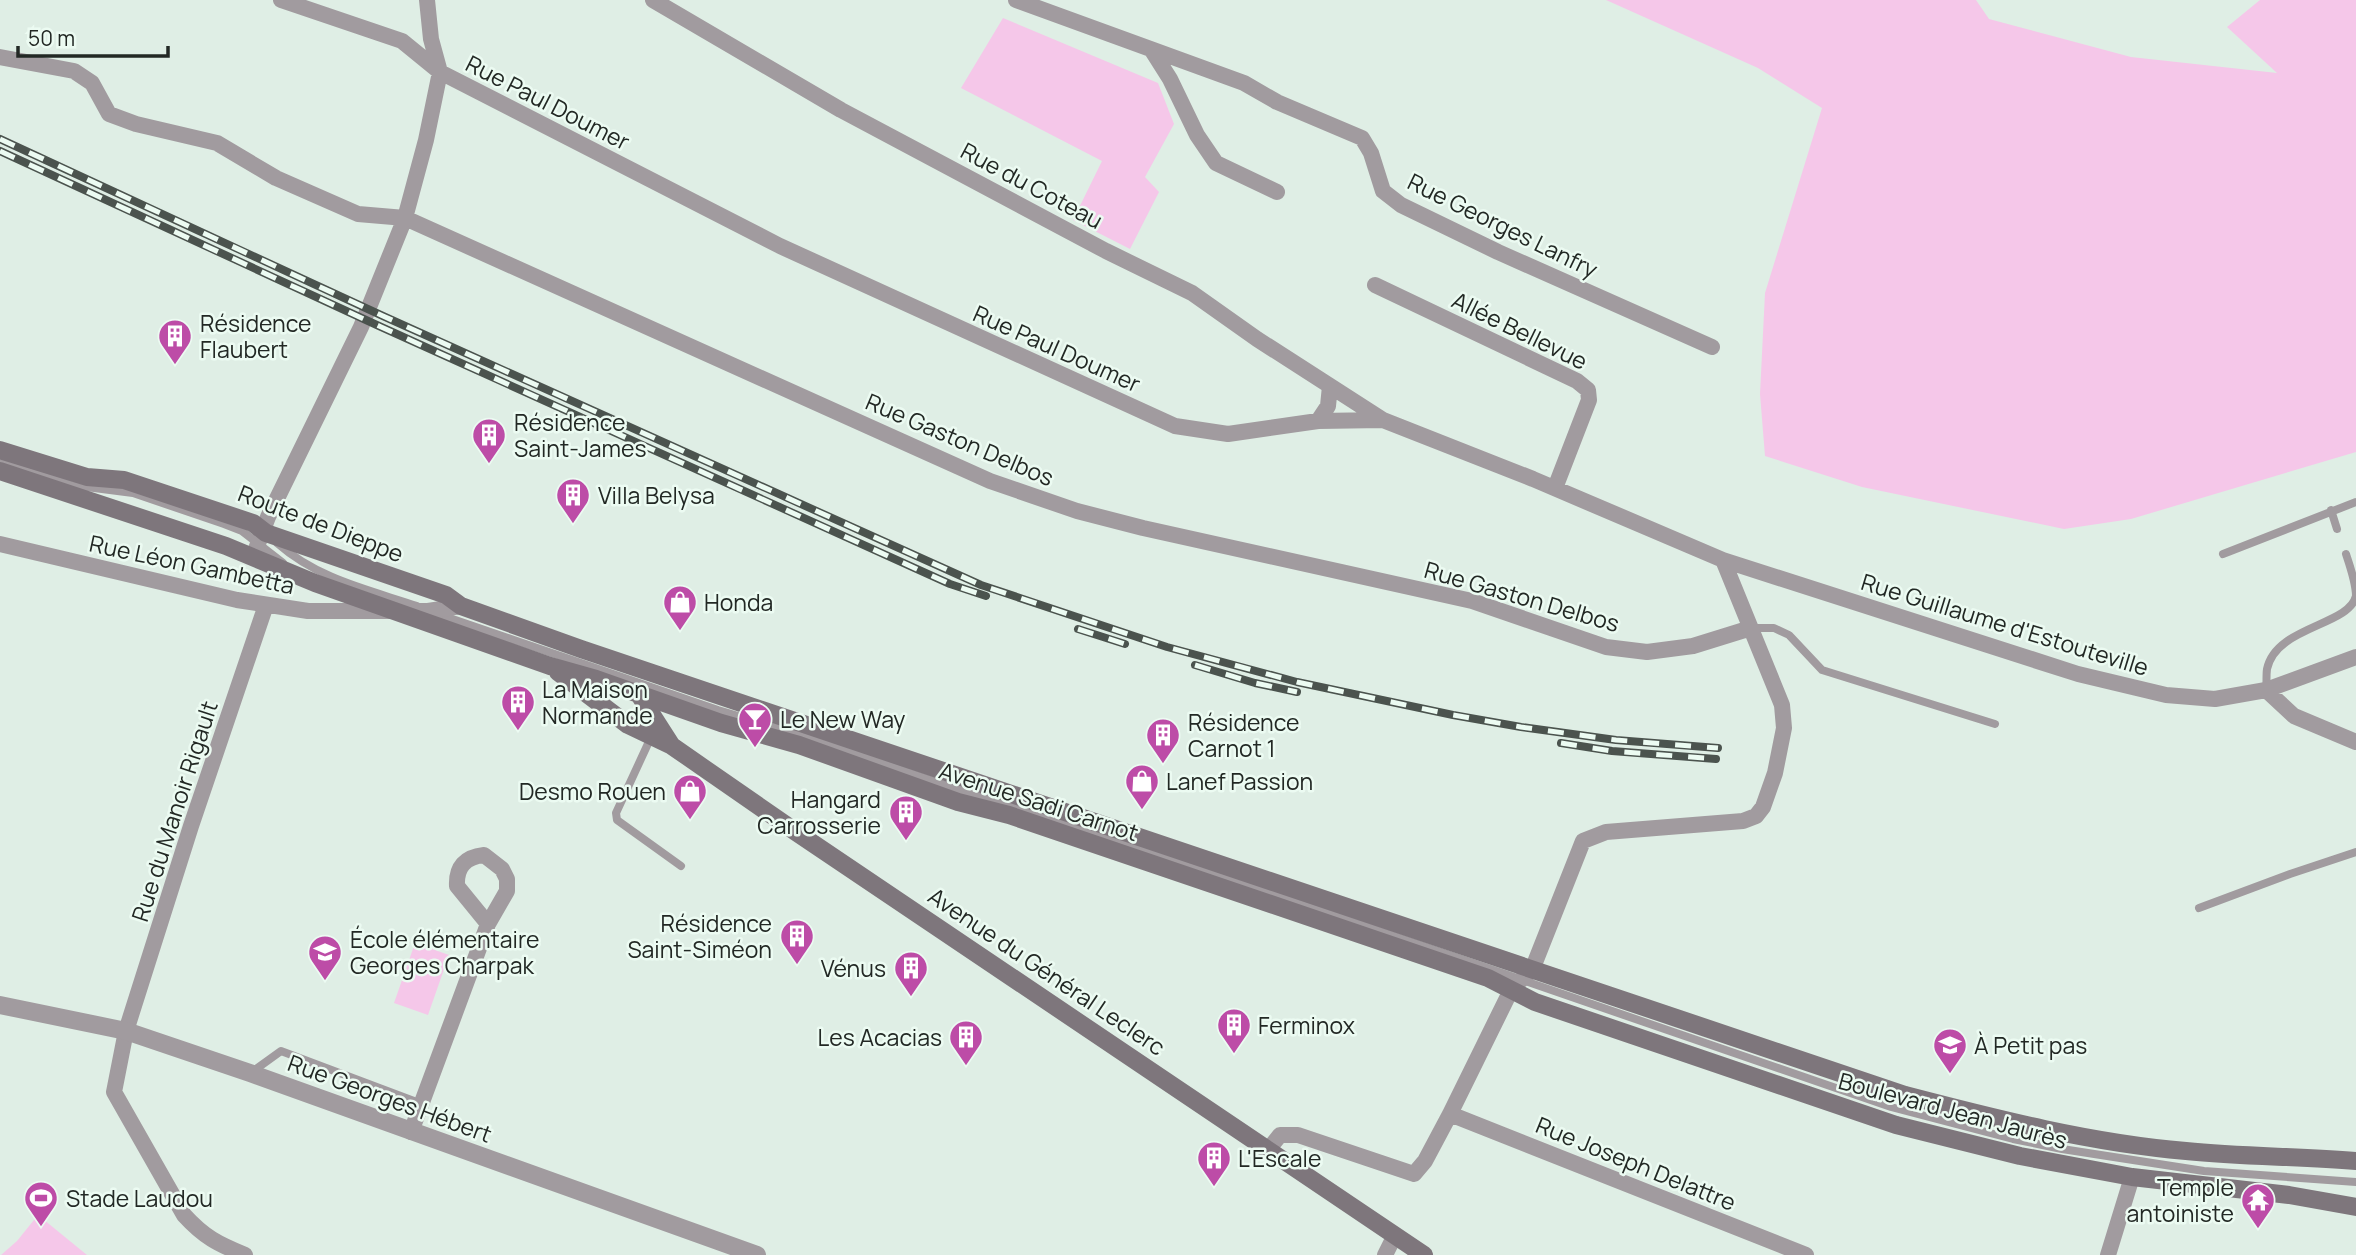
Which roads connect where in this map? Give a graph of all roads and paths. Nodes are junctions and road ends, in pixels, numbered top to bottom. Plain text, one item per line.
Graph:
1 (281, 0) edge
2 (427, 0) edge
3 (653, 0) edge
4 (1016, 0) edge
5 (1151, 49) junction
6 (0, 57) edge
7 (440, 72) junction
8 (1277, 192) dead end
9 (405, 218) junction
10 (1374, 285) dead end
11 (1712, 347) dead end
12 (1330, 386) junction
13 (1383, 420) junction
14 (1318, 421) junction
15 (0, 450) edge
16 (0, 460) edge
17 (0, 471) edge
18 (1555, 488) junction
19 (2356, 502) edge
20 (2332, 510) junction
21 (2337, 528) dead end
22 (260, 541) junction
23 (0, 544) edge
24 (1686, 544) joint
25 (2223, 554) dead end
26 (2346, 554) dead end
27 (1723, 560) junction
28 (266, 605) junction
29 (461, 606) junction
30 (396, 611) junction
31 (428, 611) junction
32 (1751, 628) junction
33 (2356, 657) edge
34 (618, 661) junction
35 (550, 666) junction
36 (628, 678) junction
37 (2266, 690) junction
38 (639, 695) junction
39 (679, 708) junction
40 (1995, 724) dead end
41 (657, 733) junction
42 (2356, 742) edge
43 (2356, 852) edge
44 (681, 866) dead end
45 (2199, 908) dead end
46 (488, 924) dead end
47 (1522, 979) junction
48 (1551, 990) junction
49 (0, 1005) edge
50 (126, 1031) junction
51 (250, 1073) junction
52 (422, 1104) junction
53 (1450, 1114) junction
54 (411, 1132) junction
55 (1268, 1150) junction
56 (2356, 1161) edge
57 (2132, 1177) junction
58 (2356, 1182) edge
59 (2356, 1208) edge
60 (1395, 1235) junction
61 (245, 1255) edge
62 (757, 1255) edge
63 (1385, 1255) edge
64 (1424, 1255) edge
65 (1806, 1255) edge
66 (2108, 1255) edge

1 - 7 street, Rue Paul Doumer
2 - 7 street
3 - 12 street, Rue du Coteau
4 - 5 street, Rue Georges Lanfry
5 - 8 street
5 - 11 street, Rue Georges Lanfry
6 - 9 street, Rue Gaston Delbos
7 - 9 street
7 - 14 street, Rue Paul Doumer
9 - 22 street
9 - 32 street, Rue Gaston Delbos
10 - 18 street, Allée Bellevue
12 - 13 street, Rue du Coteau
12 - 14 street
13 - 14 street, Rue Paul Doumer
13 - 18 street, Rue Paul Doumer
15 - 22 main road, Route de Dieppe
16 - 22 lane
17 - 22 main road, Route de Dieppe
18 - 24 street, Rue Paul Doumer
19 - 20 lane
20 - 21 lane
20 - 25 lane
22 - 29 main road, Route de Dieppe
22 - 30 main road, Route de Dieppe
22 - 31 lane
23 - 28 street, Rue Léon Gambetta
24 - 27 street, Rue Guillaume d'Estouteville
26 - 37 lane
27 - 32 street
27 - 37 street, Rue Guillaume d'Estouteville
28 - 30 street, Rue Léon Gambetta
28 - 50 street, Rue du Manoir Rigault
29 - 31 street, Rue Léon Gambetta
29 - 34 main road, Route de Dieppe
30 - 31 street, Rue Léon Gambetta
30 - 35 main road, Route de Dieppe
31 - 36 lane
32 - 40 lane
32 - 47 street
33 - 37 street, Rue Guillaume d'Estouteville
34 - 36 main road
34 - 47 main road, Avenue Sadi Carnot
35 - 38 main road, Avenue Sadi Carnot
35 - 41 main road
36 - 38 main road
36 - 47 lane
37 - 42 street
38 - 39 main road, Avenue Sadi Carnot
38 - 41 main road
39 - 41 main road
39 - 47 main road, Avenue Sadi Carnot
41 - 44 lane
41 - 55 main road, Avenue du Général Leclerc
43 - 45 lane
46 - 52 street
47 - 48 lane
47 - 48 lane
47 - 53 street
47 - 56 main road, Boulevard Jean Jaurès
47 - 57 main road, Boulevard Jean Jaurès
48 - 58 lane
49 - 50 street, Rue Georges Hébert
50 - 51 street, Rue Georges Hébert
50 - 61 street, Rue du Manoir Rigault
51 - 52 lane
51 - 54 street, Rue Georges Hébert
52 - 54 street
53 - 55 street
53 - 65 street, Rue Joseph Delattre
54 - 62 street, Rue Georges Hébert
55 - 60 main road, Avenue du Général Leclerc
57 - 59 main road, Boulevard Jean Jaurès
57 - 66 street
60 - 63 street
60 - 64 main road, Avenue du Général Leclerc

